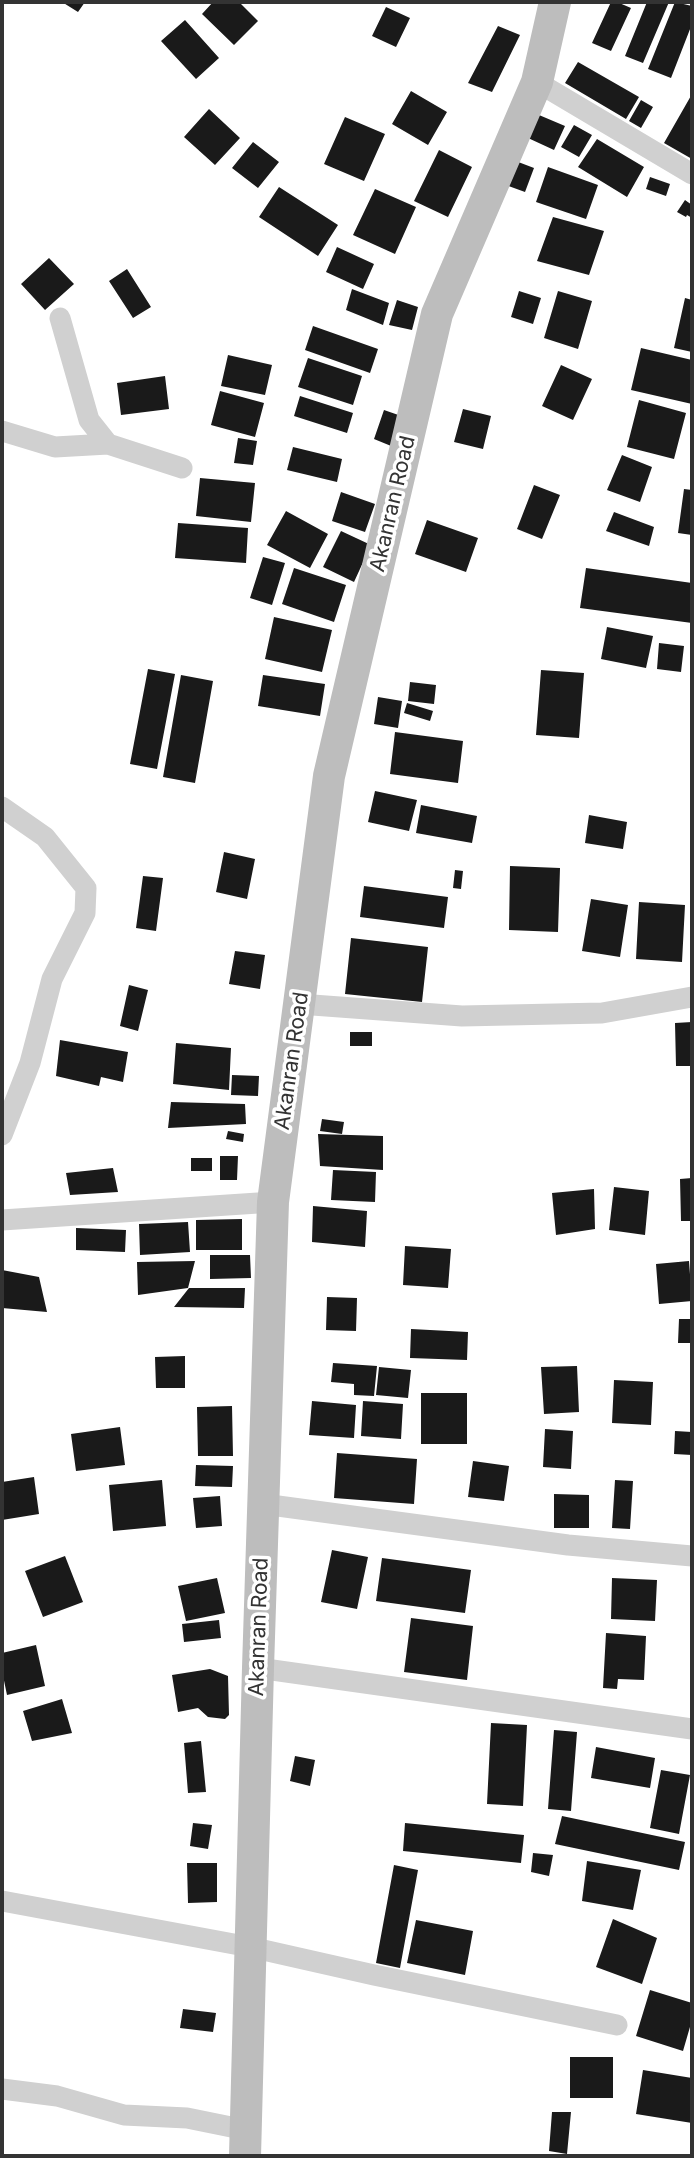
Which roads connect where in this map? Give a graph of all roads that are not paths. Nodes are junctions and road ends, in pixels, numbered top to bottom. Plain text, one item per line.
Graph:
1 (555, 2) edge
2 (537, 82) junction
3 (692, 174) edge
4 (60, 318) dead end
5 (2, 431) edge
6 (108, 444) junction
7 (182, 468) dead end
8 (2, 807) edge
9 (692, 997) edge
10 (299, 1004) junction
11 (2, 1135) edge
12 (273, 1202) junction
13 (2, 1220) edge
14 (263, 1504) junction
15 (692, 1556) edge
16 (258, 1668) junction
17 (692, 1729) edge
18 (2, 1900) edge
19 (250, 1947) junction
20 (617, 2025) dead end
21 (2, 2089) edge
22 (245, 2143) edge

1 - 2 main road, Akanran Road
2 - 3 street
2 - 10 main road, Akanran Road
4 - 6 street
5 - 6 street
6 - 7 street
8 - 11 street
9 - 10 street
10 - 12 main road, Akanran Road
12 - 13 street
12 - 14 main road, Akanran Road
14 - 15 street
14 - 16 main road, Akanran Road
16 - 17 street
16 - 19 main road, Akanran Road
18 - 19 street
19 - 20 street
19 - 22 main road, Akanran Road
21 - 22 street

